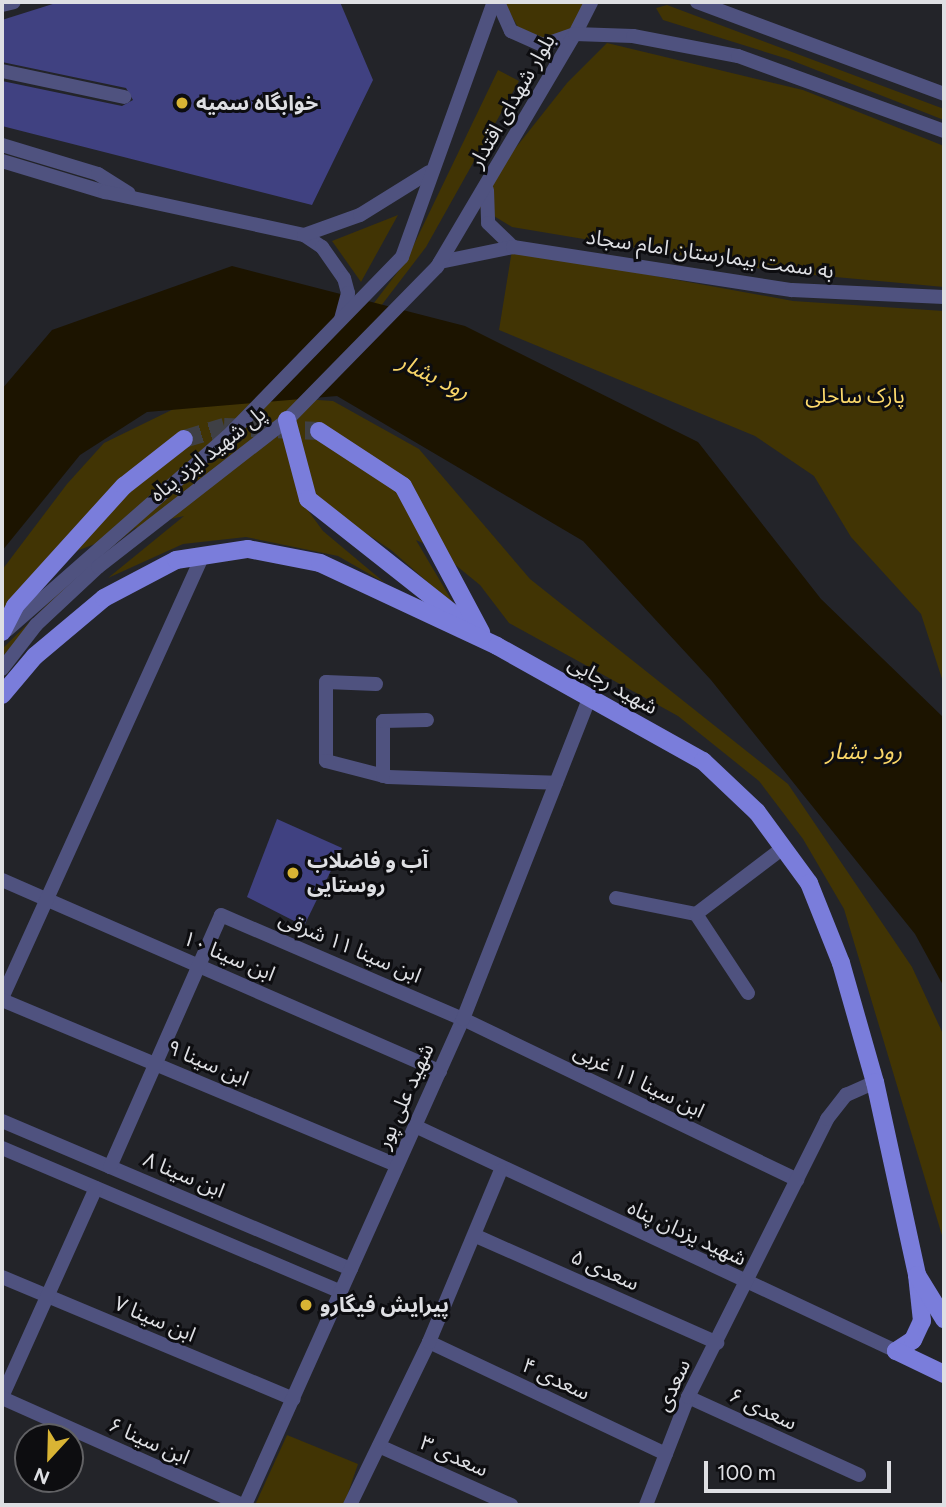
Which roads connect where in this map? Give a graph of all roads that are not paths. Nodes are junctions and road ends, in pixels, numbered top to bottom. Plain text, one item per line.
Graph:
1 (14, 2) edge
2 (496, 2) edge
3 (591, 2) edge
4 (697, 2) edge
5 (2, 5) edge
6 (575, 34) junction
7 (2, 71) edge
8 (944, 94) edge
9 (124, 97) dead end
10 (944, 131) edge
11 (2, 145) edge
12 (2, 161) edge
13 (429, 172) junction
14 (487, 186) junction
15 (130, 193) junction
16 (304, 235) junction
17 (513, 247) junction
18 (402, 257) joint
19 (439, 264) junction
20 (944, 297) edge
21 (340, 321) junction
22 (290, 416) junction
23 (319, 431) tunnel mouth
24 (184, 439) tunnel mouth
25 (203, 554) junction
26 (2, 634) edge
27 (486, 641) junction
28 (2, 669) edge
29 (376, 684) dead end
30 (2, 695) edge
31 (589, 699) junction
32 (427, 720) dead end
33 (383, 776) junction
34 (556, 783) junction
35 (783, 848) junction
36 (2, 880) edge
37 (616, 898) dead end
38 (46, 900) junction
39 (696, 914) junction
40 (199, 966) junction
41 (748, 993) dead end
42 (2, 999) edge
43 (463, 1018) junction
44 (155, 1064) junction
45 (440, 1070) junction
46 (876, 1082) junction
47 (2, 1121) edge
48 (415, 1126) junction
49 (2, 1148) edge
50 (397, 1165) junction
51 (110, 1167) junction
52 (501, 1170) junction
53 (797, 1180) junction
54 (96, 1188) junction
55 (476, 1236) junction
56 (351, 1269) junction
57 (917, 1275) junction
58 (2, 1278) edge
59 (745, 1286) junction
60 (341, 1292) junction
61 (47, 1296) junction
62 (944, 1320) edge
63 (429, 1342) junction
64 (717, 1343) junction
65 (896, 1352) junction
66 (944, 1374) edge
67 (688, 1397) junction
68 (2, 1398) edge
69 (293, 1399) junction
70 (379, 1446) junction
71 (666, 1454) junction
72 (859, 1475) dead end
73 (243, 1505) edge
74 (350, 1505) edge
75 (510, 1505) edge
76 (646, 1505) edge

1 - 5 street
2 - 6 street
2 - 13 street, بلوار شهدای اقتدار
3 - 6 street
4 - 8 street
6 - 10 street, بلوار شهدای اقتدار
6 - 14 street, بلوار شهدای اقتدار
7 - 9 street
11 - 15 street
12 - 15 street
13 - 16 street
13 - 18 street, بلوار شهدای اقتدار
14 - 17 street
14 - 19 street, بلوار شهدای اقتدار
15 - 16 street
16 - 21 street
17 - 19 street
17 - 20 street, به سمت بیمارستان امام سجاد
18 - 21 street, پل شهید ایزد پناه, bridge
19 - 22 street, پل شهید ایزد پناه
21 - 26 street, پل شهید ایزد پناه, bridge
22 - 27 main road
22 - 28 street, پل شهید ایزد پناه
23 - 27 main road
24 - 26 main road
25 - 27 main road, شهید رجایی
25 - 30 main road, شهید رجایی
25 - 38 street
27 - 31 main road, شهید رجایی
29 - 33 street
31 - 34 street, شهید علی پور
31 - 35 main road, شهید رجایی
32 - 33 street
33 - 34 street
34 - 43 street, شهید علی پور
35 - 39 street
35 - 46 main road, شهید رجایی
36 - 38 street, ابن سینا ۱۰
37 - 39 street
38 - 40 street, ابن سینا ۱۰
38 - 42 street
39 - 41 street
40 - 43 street, ابن سینا ۱۱ شرقی
40 - 44 street
40 - 45 street, ابن سینا ۱۰
42 - 44 street, ابن سینا ۹
43 - 45 street, شهید علی پور
43 - 53 street, ابن سینا ۱۱ غربی
44 - 50 street, ابن سینا ۹
44 - 51 street
45 - 48 street, شهید علی پور
46 - 53 street, سعدی
46 - 57 main road, شهید رجایی
47 - 51 street, ابن سینا ۸
48 - 50 street, شهید علی پور
48 - 52 street, شهید یزدان پناه
49 - 54 street
50 - 56 street, شهید علی پور
51 - 56 street, ابن سینا ۸
52 - 55 street
52 - 59 street, شهید یزدان پناه
53 - 59 street, سعدی
54 - 60 street
54 - 61 street
55 - 63 street
55 - 64 street, سعدی ۵
56 - 60 street, شهید علی پور
57 - 62 main road
57 - 65 main road
58 - 61 street, ابن سینا ۷
59 - 64 street, سعدی
59 - 65 street, شهید یزدان پناه
60 - 69 street, شهید علی پور
61 - 68 street
61 - 69 street, ابن سینا ۷
63 - 70 street
63 - 71 street, سعدی ۴
64 - 67 street, سعدی
65 - 66 main road, شهید یزدان پناه
67 - 71 street, سعدی
67 - 72 street, سعدی ۶
68 - 73 street, ابن سینا ۶
69 - 73 street, شهید علی پور
70 - 74 street
70 - 75 street, سعدی ۳
71 - 76 street, سعدی

